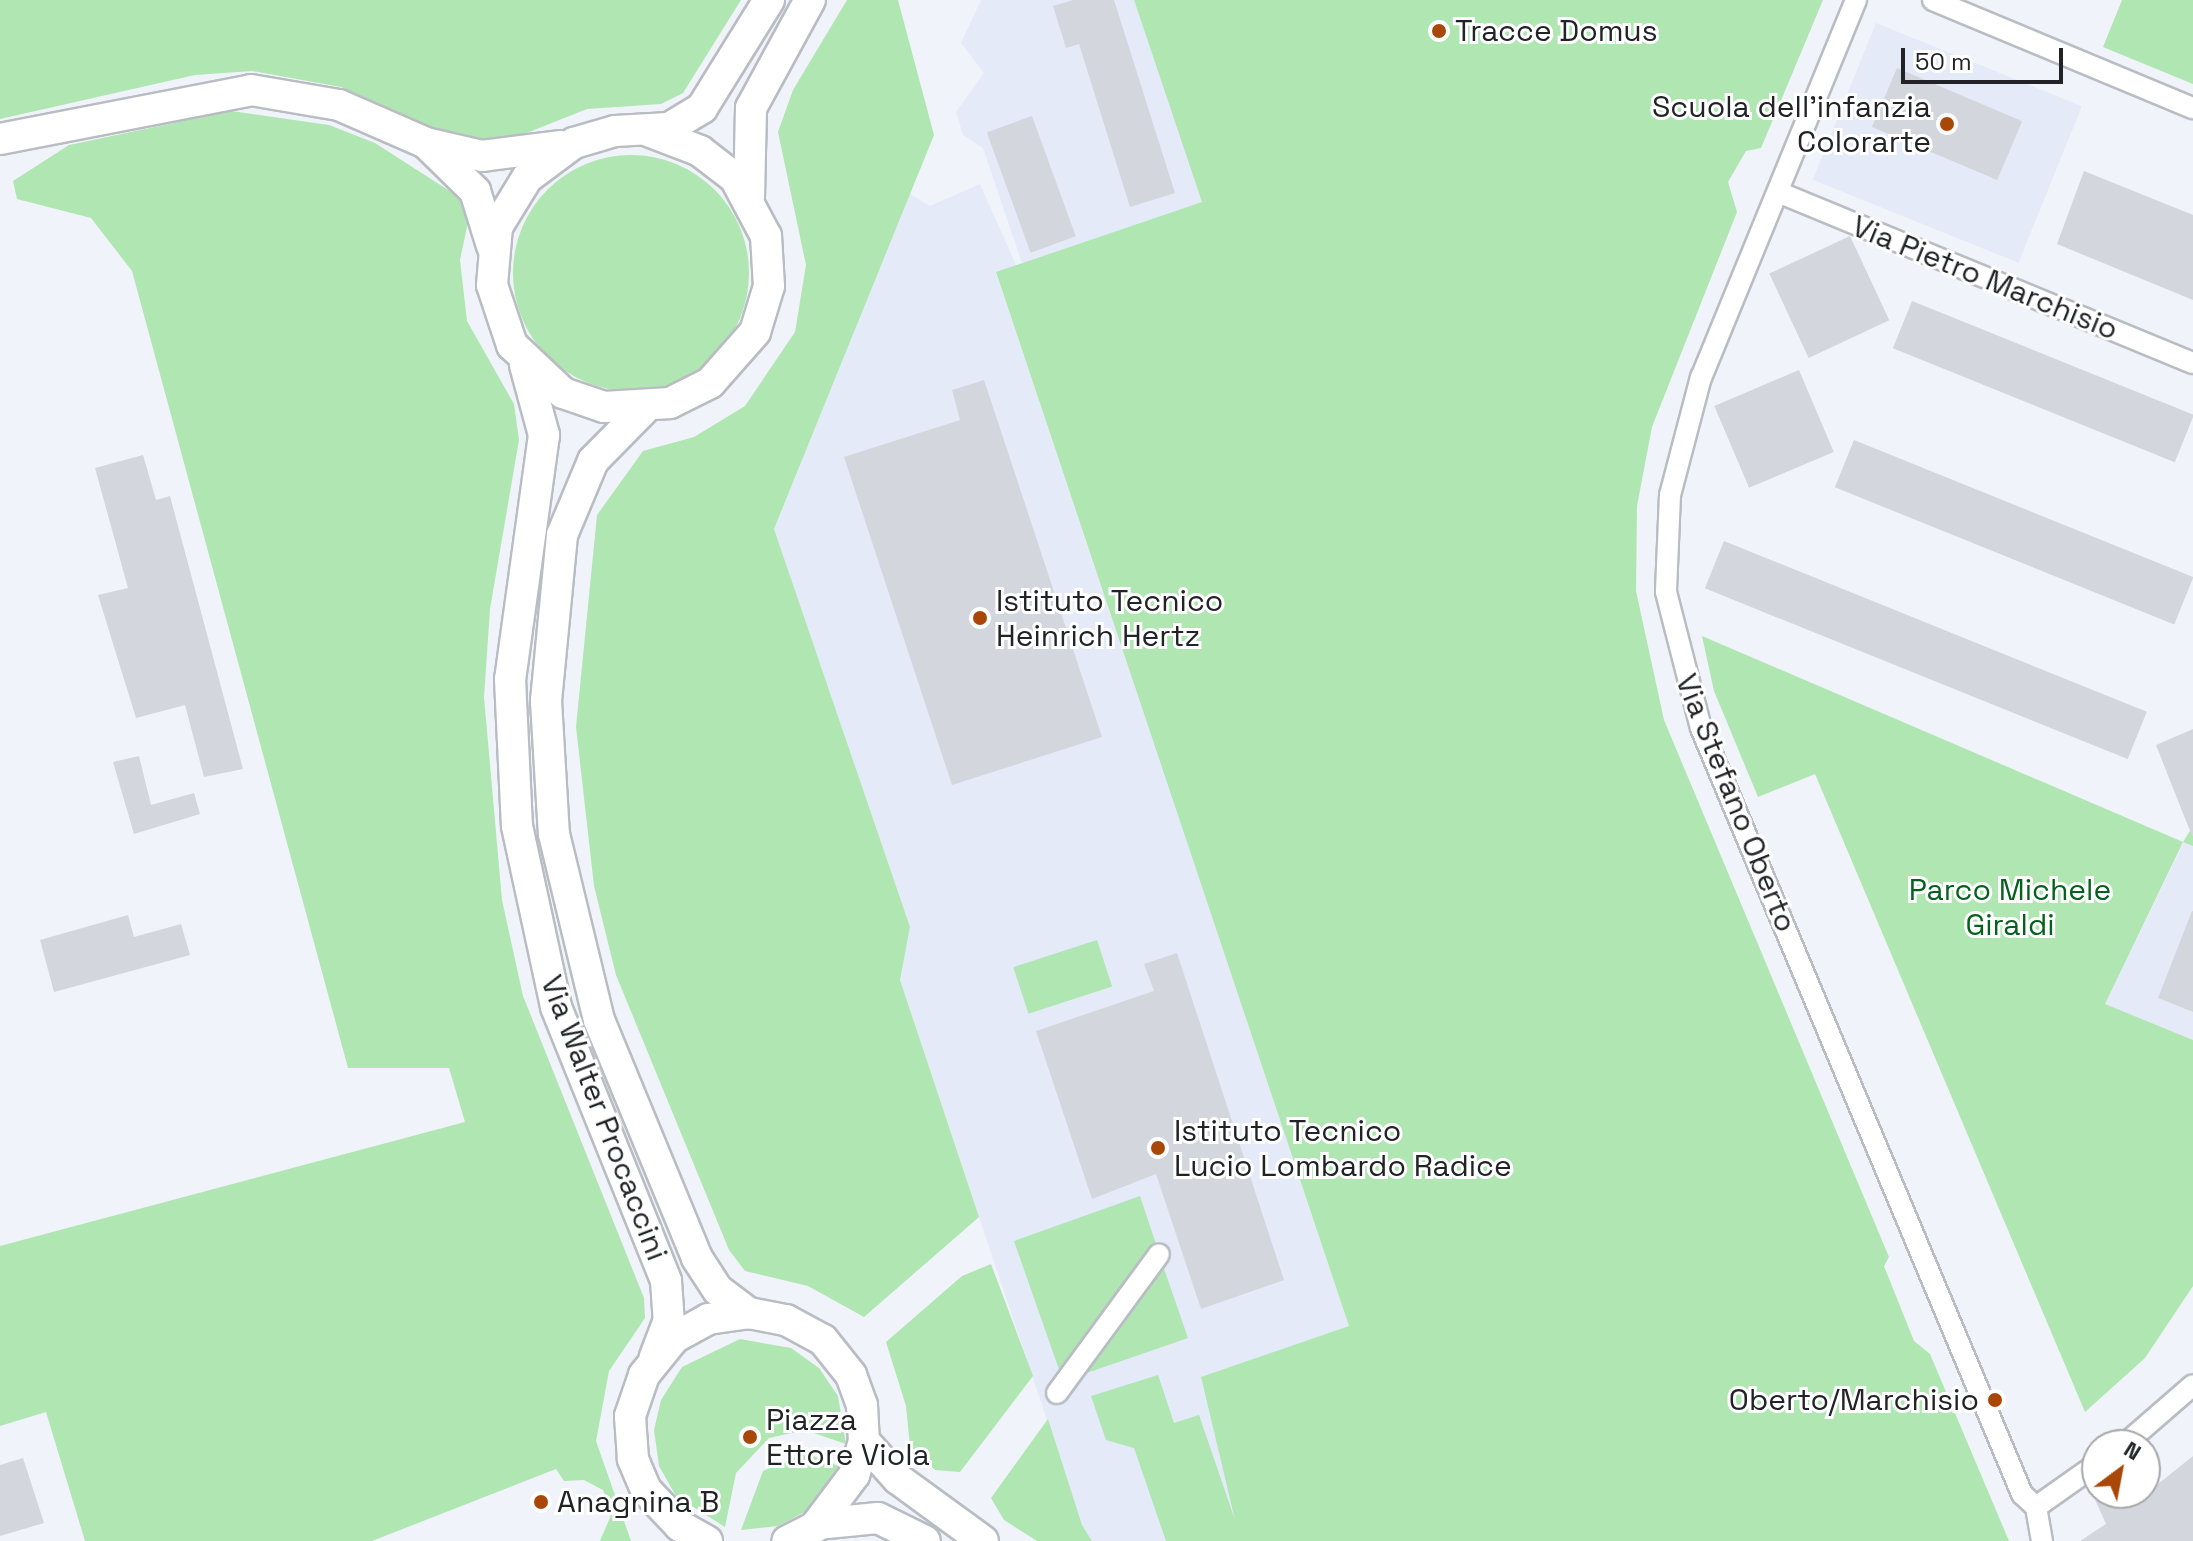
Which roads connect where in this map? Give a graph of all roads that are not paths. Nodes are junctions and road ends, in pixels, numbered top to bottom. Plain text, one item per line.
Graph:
1 (769, 0) edge
2 (810, 0) edge
3 (1856, 0) edge
4 (1933, 0) edge
5 (2193, 108) edge
6 (648, 131) junction
7 (0, 139) edge
8 (426, 143) junction
9 (574, 143) junction
10 (1778, 192) junction
11 (749, 197) junction
12 (492, 246) junction
13 (522, 357) junction
14 (2193, 363) edge
15 (645, 408) junction
16 (1159, 1254) dead end
17 (749, 1313) junction
18 (655, 1357) junction
19 (2193, 1385) edge
20 (1057, 1393) dead end
21 (2142, 1429) edge
22 (864, 1441) junction
23 (2081, 1475) edge
24 (2036, 1507) junction
25 (817, 1524) junction
26 (663, 1528) edge
27 (707, 1541) edge
28 (787, 1541) edge
29 (925, 1541) edge
30 (983, 1541) edge
31 (2042, 1541) edge

1 - 6 street
2 - 11 street, Via Walter Procaccini
3 - 10 street, Via Stefano Oberto
4 - 5 street
6 - 9 street
6 - 11 street, Via Walter Procaccini
7 - 8 street
8 - 9 street
8 - 12 street, Via Walter Procaccini
9 - 12 street
10 - 14 street, Via Pietro Marchisio
10 - 24 street, Via Stefano Oberto
11 - 15 street, Via Walter Procaccini
12 - 13 street, Via Walter Procaccini
13 - 15 street, Via Walter Procaccini
13 - 18 street, Via Walter Procaccini
15 - 17 street, Via Walter Procaccini
16 - 20 street
17 - 18 street
17 - 22 street
18 - 26 street
19 - 21 street
22 - 25 street
22 - 30 street
23 - 24 street
24 - 31 street, Via Stefano Oberto
25 - 28 street
25 - 29 street
26 - 27 street

